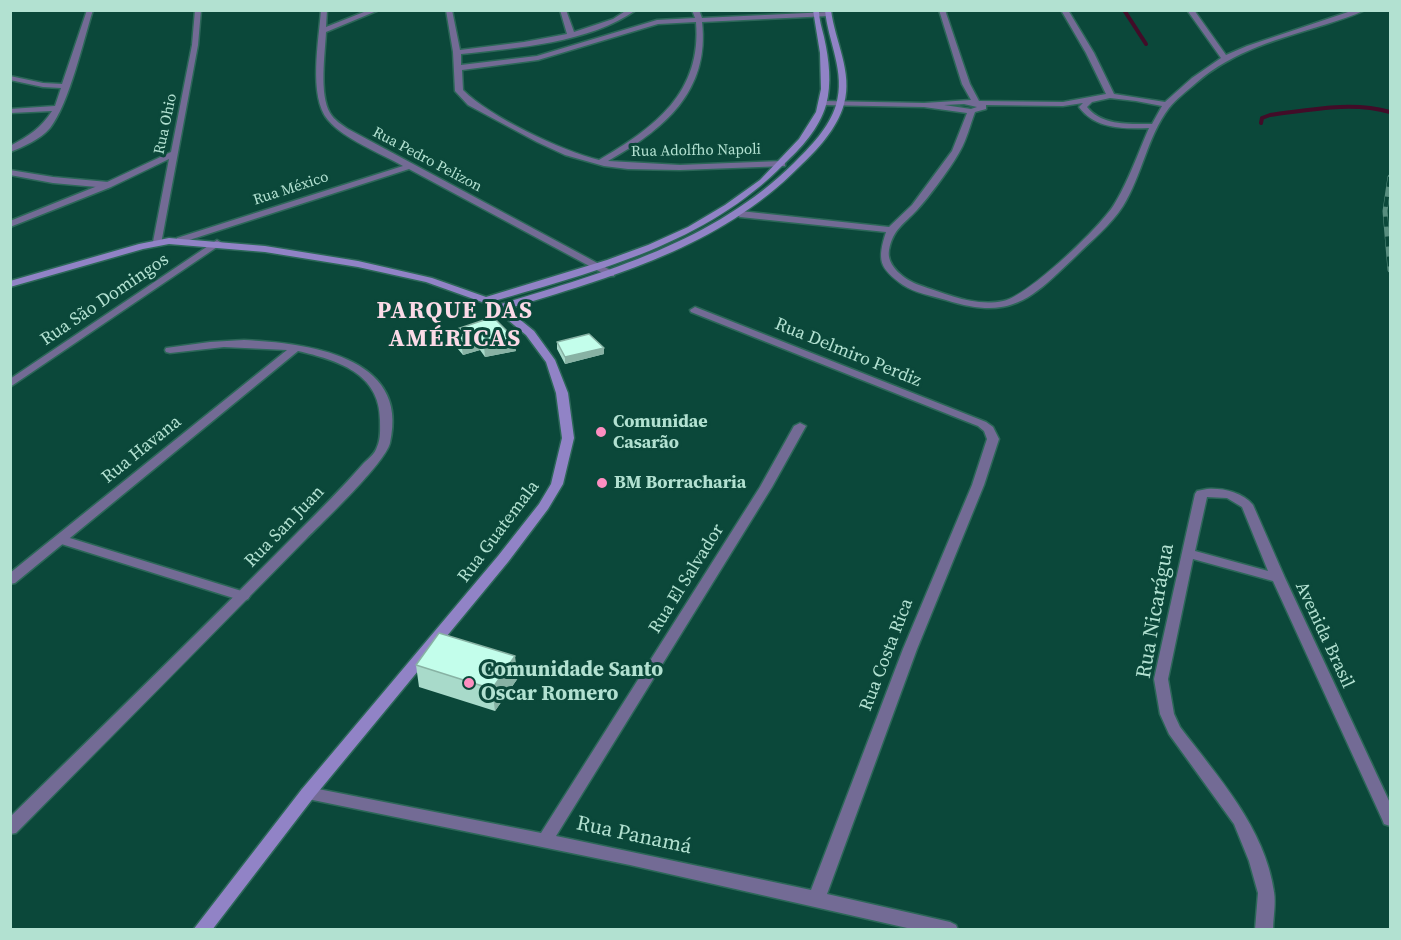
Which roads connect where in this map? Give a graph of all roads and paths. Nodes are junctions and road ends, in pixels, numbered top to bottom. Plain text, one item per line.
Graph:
1 (90, 10) edge
2 (198, 10) edge
3 (324, 10) edge
4 (376, 10) edge
5 (449, 10) edge
6 (563, 10) edge
7 (633, 10) edge
8 (695, 10) edge
9 (942, 10) edge
10 (1064, 10) edge
11 (1190, 10) edge
12 (1362, 10) edge
13 (828, 12) edge
14 (815, 13) edge
15 (700, 19) junction
16 (594, 27) junction
17 (323, 31) junction
18 (571, 34) junction
19 (611, 36) junction
20 (550, 39) junction
21 (565, 50) junction
22 (457, 52) junction
23 (1225, 58) junction
24 (458, 69) junction
25 (10, 78) edge
26 (65, 82) junction
27 (966, 84) junction
28 (1111, 96) junction
29 (1093, 99) junction
30 (823, 103) junction
31 (840, 103) junction
32 (1063, 104) junction
33 (1167, 105) junction
34 (961, 106) junction
35 (977, 106) junction
36 (58, 108) junction
37 (10, 111) edge
38 (1086, 112) junction
39 (1154, 126) junction
40 (964, 131) junction
41 (10, 150) edge
42 (173, 154) junction
43 (601, 162) junction
44 (782, 164) junction
45 (410, 166) junction
46 (10, 172) edge
47 (108, 185) junction
48 (740, 214) junction
49 (10, 224) edge
50 (891, 230) junction
51 (180, 240) junction
52 (158, 242) junction
53 (217, 243) junction
54 (599, 267) junction
55 (611, 274) junction
56 (10, 284) edge
57 (486, 300) junction
58 (500, 308) junction
59 (695, 310) dead end
60 (296, 348) junction
61 (170, 350) dead end
62 (10, 384) edge
63 (800, 426) dead end
64 (989, 429) joint
65 (1207, 493) joint
66 (60, 539) junction
67 (1187, 553) junction
68 (1278, 578) junction
69 (10, 580) edge
70 (243, 596) junction
71 (308, 793) junction
72 (1390, 819) edge
73 (10, 828) edge
74 (545, 840) junction
75 (817, 897) junction
76 (201, 930) edge
77 (950, 930) edge
78 (1264, 930) edge

1 - 26 street
2 - 42 street, Rua Ohio
3 - 17 street, Rua Pedro Pelizon
4 - 17 street
5 - 22 street, Rua Adolfho Napoli
6 - 18 street
7 - 16 street
8 - 15 street
9 - 27 street
10 - 28 street
11 - 23 street
12 - 23 street
13 - 14 street
13 - 31 main road
14 - 15 street
14 - 30 main road
15 - 19 street
15 - 43 street
16 - 18 street
16 - 19 street
17 - 45 street, Rua Pedro Pelizon
18 - 20 street
19 - 21 street
20 - 21 street
20 - 22 street
21 - 24 street
22 - 24 street, Rua Adolfho Napoli
23 - 33 street
24 - 43 street, Rua Adolfho Napoli
25 - 26 street
26 - 36 street
27 - 34 street
27 - 35 street
28 - 29 street
28 - 33 street
29 - 32 street
29 - 38 street
30 - 31 street
30 - 44 main road
31 - 34 street
31 - 48 main road
32 - 35 street
32 - 38 street
33 - 39 street
34 - 35 street
34 - 40 street
35 - 40 street
36 - 37 street
36 - 41 street
38 - 39 street
39 - 50 street
40 - 50 street
42 - 47 street
42 - 52 street, Rua Ohio
43 - 44 street, Rua Adolfho Napoli
44 - 54 main road
45 - 51 street, Rua México
45 - 54 street, Rua Pedro Pelizon
46 - 47 street
47 - 49 street
48 - 50 street
48 - 55 main road
51 - 52 main road, Rua Guatemala
51 - 53 main road, Rua Guatemala
52 - 56 main road, Rua Guatemala
53 - 57 main road, Rua Guatemala
53 - 62 street, Rua São Domingos
54 - 55 street, Rua Pedro Pelizon
54 - 57 main road
55 - 58 main road
57 - 58 main road, Rua Guatemala
58 - 71 main road, Rua Guatemala
59 - 64 street, Rua Delmiro Perdiz
60 - 61 street, Rua San Juan
60 - 66 street, Rua Havana
60 - 70 street, Rua San Juan
63 - 74 street, Rua El Salvador
64 - 75 street, Rua Costa Rica
65 - 67 street, Rua Nicarágua
65 - 68 street, Avenida Brasil
66 - 69 street, Rua Havana
66 - 70 street
67 - 68 street
67 - 78 street, Rua Nicarágua
68 - 72 street, Avenida Brasil
70 - 73 street, Rua San Juan
71 - 74 street, Rua Panamá
71 - 76 main road, Rua Guatemala
74 - 75 street, Rua Panamá
75 - 77 street, Rua Panamá

